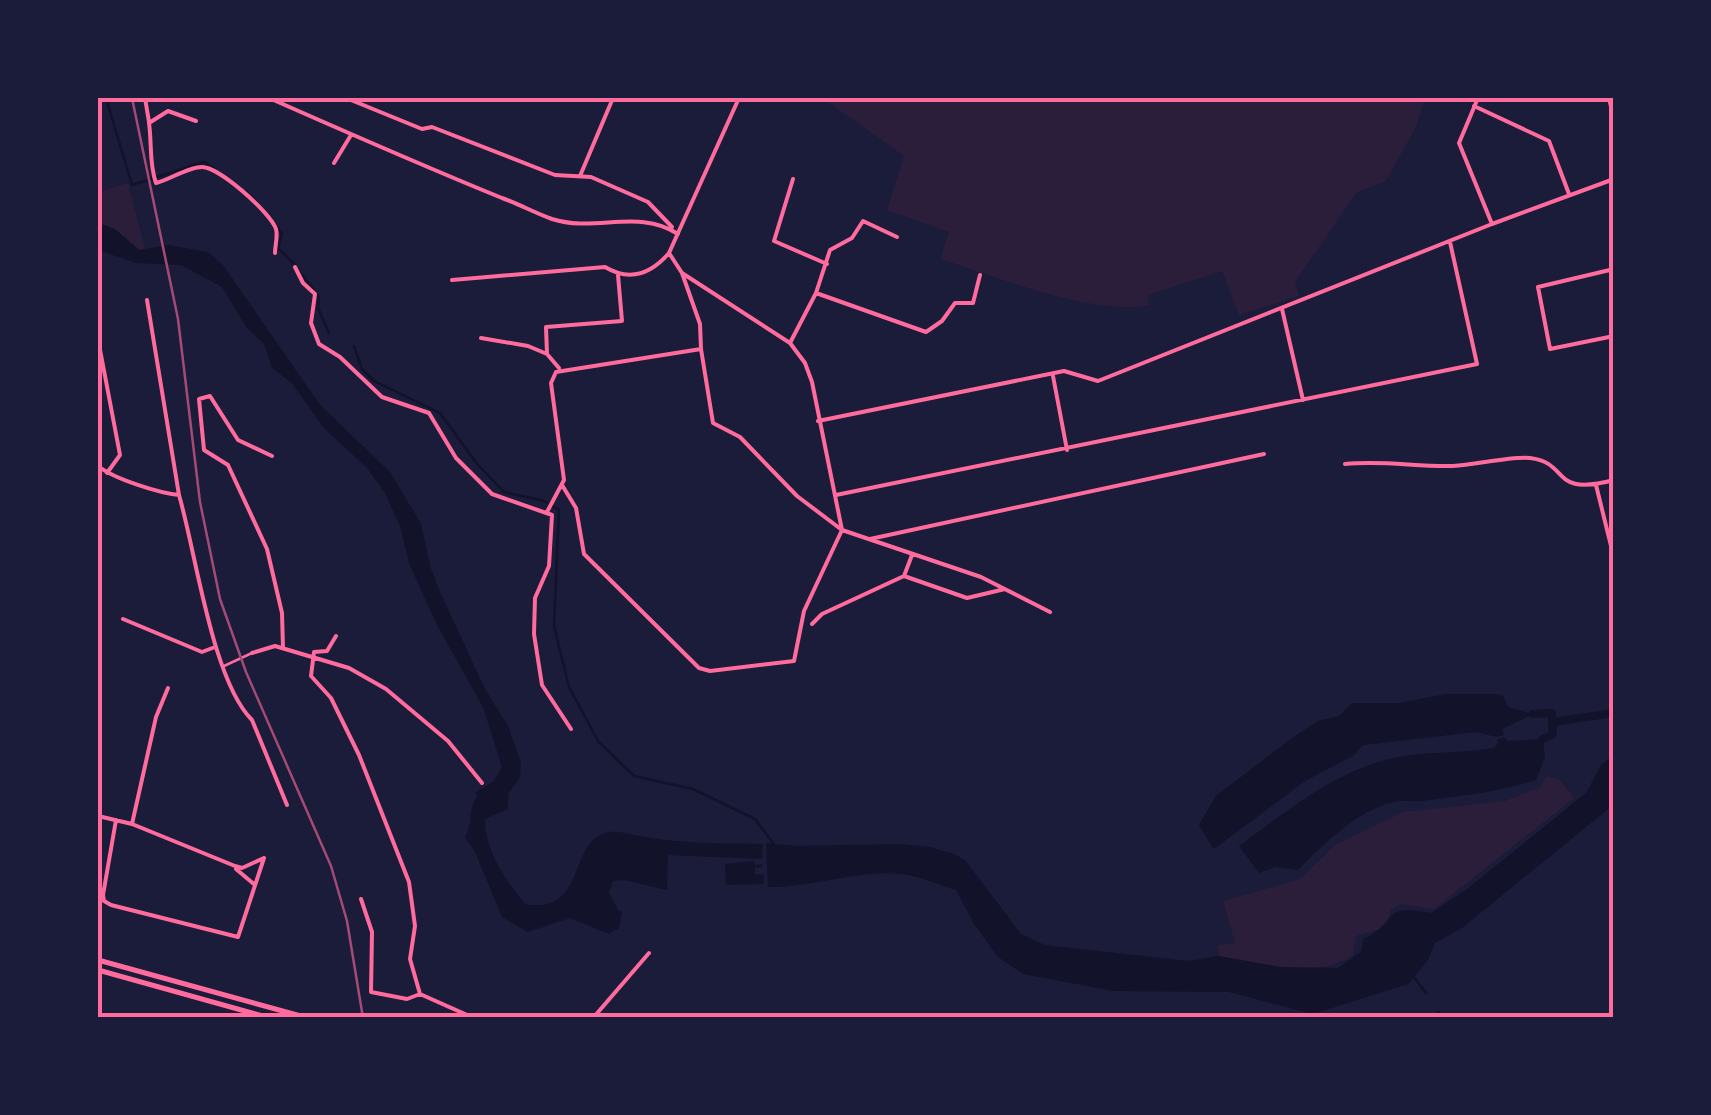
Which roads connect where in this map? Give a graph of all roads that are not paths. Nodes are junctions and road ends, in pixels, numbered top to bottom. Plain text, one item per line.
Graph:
1 (145, 98) edge
2 (269, 98) edge
3 (346, 98) edge
4 (613, 98) edge
5 (739, 98) edge
6 (1478, 98) edge
7 (1610, 98) edge
8 (1474, 106) junction
9 (1614, 114) edge
10 (196, 120) dead end
11 (149, 124) junction
12 (351, 134) junction
13 (334, 163) dead end
14 (580, 176) junction
15 (793, 179) dead end
16 (1614, 179) edge
17 (1569, 194) junction
18 (1492, 224) junction
19 (678, 234) junction
20 (897, 237) dead end
21 (1450, 242) junction
22 (670, 253) junction
23 (275, 254) dead end
24 (827, 264) junction
25 (295, 267) dead end
26 (1614, 269) edge
27 (682, 274) junction
28 (618, 275) junction
29 (980, 276) dead end
30 (452, 280) dead end
31 (816, 294) junction
32 (147, 300) dead end
33 (1282, 310) junction
34 (1614, 336) edge
35 (481, 338) dead end
36 (98, 339) edge
37 (790, 343) junction
38 (700, 349) junction
39 (547, 354) junction
40 (560, 370) junction
41 (1052, 374) junction
42 (1303, 400) junction
43 (818, 420) junction
44 (1068, 450) junction
45 (1264, 454) dead end
46 (272, 456) dead end
47 (1345, 464) dead end
48 (98, 466) edge
49 (107, 474) junction
50 (1614, 480) edge
51 (1596, 484) junction
52 (562, 485) junction
53 (179, 496) junction
54 (834, 496) junction
55 (548, 512) junction
56 (842, 530) junction
57 (866, 540) junction
58 (912, 554) junction
59 (1614, 558) edge
60 (904, 576) junction
61 (1007, 588) junction
62 (1050, 612) dead end
63 (124, 618) dead end
64 (812, 624) dead end
65 (336, 636) dead end
66 (215, 646) junction
67 (283, 648) junction
68 (252, 652) joint
69 (312, 658) junction
70 (222, 666) junction
71 (168, 688) dead end
72 (571, 729) dead end
73 (482, 784) dead end
74 (287, 805) dead end
75 (98, 816) edge
76 (116, 820) junction
77 (132, 824) junction
78 (235, 866) junction
79 (254, 886) junction
80 (361, 899) dead end
81 (649, 953) dead end
82 (98, 960) edge
83 (98, 970) edge
84 (420, 994) junction
85 (270, 1018) edge
86 (308, 1018) edge
87 (474, 1018) edge
88 (593, 1018) edge

1 - 11 street
2 - 12 street
3 - 14 street
4 - 14 street
5 - 19 street
6 - 8 street
7 - 9 main road
8 - 17 street
8 - 18 street
10 - 11 street
11 - 23 street
12 - 13 street
12 - 19 street
14 - 19 street
15 - 24 street
16 - 17 street
17 - 18 street
18 - 21 street
19 - 22 street
20 - 24 street
21 - 33 street
21 - 42 street
22 - 27 street
22 - 28 street
24 - 31 street
25 - 55 street
26 - 34 street
27 - 37 street
27 - 38 street
28 - 30 street
28 - 39 street
29 - 31 street
31 - 37 street
32 - 53 street
33 - 41 street
33 - 42 street
35 - 39 street
36 - 49 street
37 - 43 street
38 - 40 street
38 - 56 street
39 - 40 street
40 - 52 street
41 - 43 street
41 - 44 street
42 - 44 street
43 - 54 street
44 - 54 street
45 - 57 street
46 - 67 street
47 - 51 street
48 - 49 street
49 - 53 street
50 - 51 street
51 - 59 street
52 - 55 street
52 - 56 street
53 - 66 street
54 - 56 street
55 - 72 street
56 - 57 street
57 - 58 street
58 - 60 street
58 - 61 street
60 - 61 street
60 - 64 street
61 - 62 street
63 - 66 street
65 - 69 street
66 - 70 street
67 - 68 street
67 - 69 street
68 - 70 street
69 - 73 street
69 - 84 street
70 - 74 street
71 - 77 street
75 - 76 street
76 - 77 street
76 - 79 street
77 - 78 street
78 - 79 street
78 - 79 street
80 - 84 street
81 - 88 street
82 - 86 main road
83 - 85 main road
84 - 87 street

